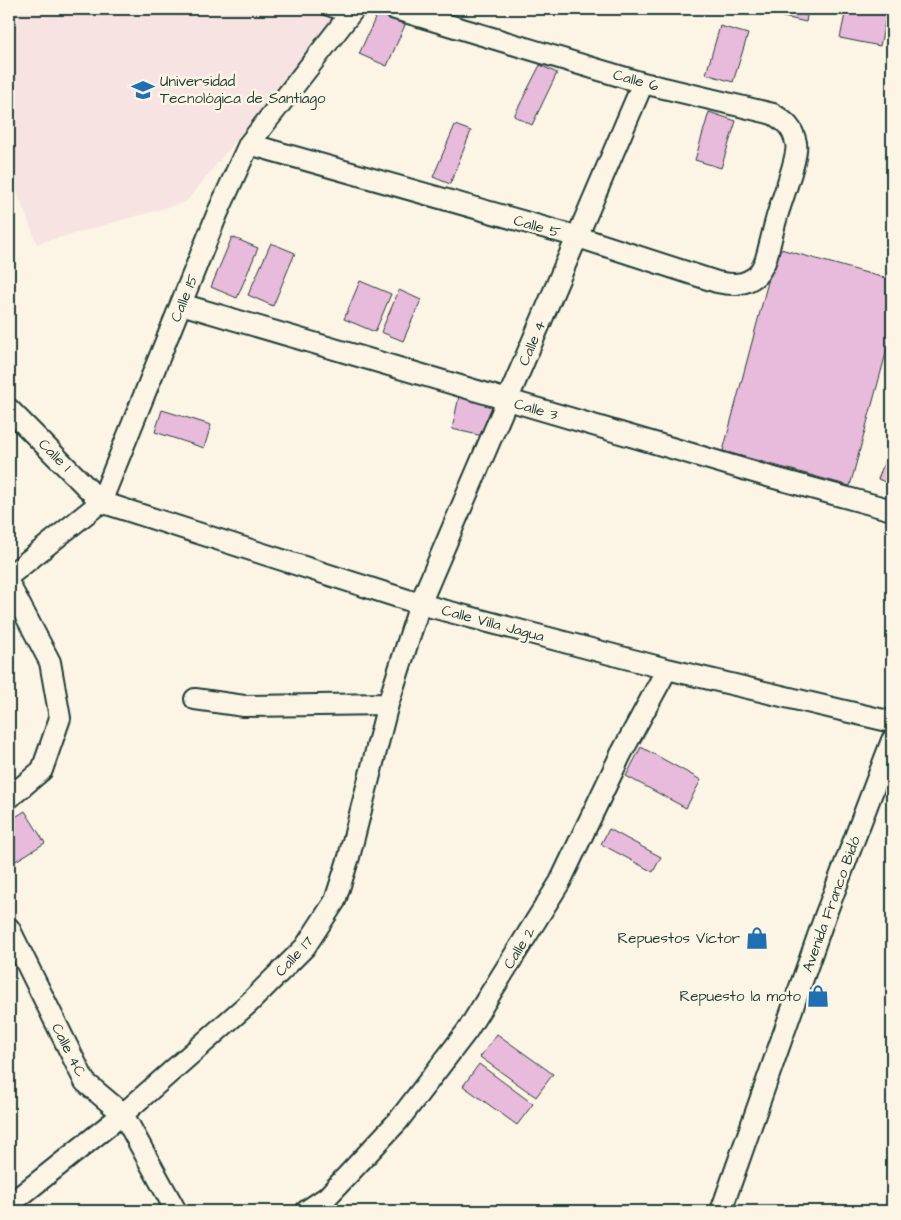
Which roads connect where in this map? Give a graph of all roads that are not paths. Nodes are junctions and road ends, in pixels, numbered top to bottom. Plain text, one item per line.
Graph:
1 (325, 9) edge
2 (395, 9) edge
3 (350, 13) edge
4 (643, 83) junction
5 (249, 144) junction
6 (778, 211) joint
7 (578, 237) junction
8 (182, 304) junction
9 (508, 400) junction
10 (9, 409) edge
11 (101, 502) junction
12 (892, 510) edge
13 (9, 576) edge
14 (9, 584) edge
15 (420, 604) junction
16 (667, 669) junction
17 (195, 698) dead end
18 (388, 704) junction
19 (892, 722) edge
20 (892, 740) edge
21 (9, 798) edge
22 (9, 928) edge
23 (123, 1114) junction
24 (329, 1204) edge
25 (9, 1205) edge
26 (176, 1211) edge
27 (306, 1211) edge
28 (721, 1211) edge

1 - 3 lane
2 - 4 street, Calle 6
3 - 5 street, Calle 15
4 - 6 street, Calle 6
4 - 7 street, Calle 4
5 - 7 street, Calle 5
5 - 8 street, Calle 15
6 - 7 street, Calle 5
7 - 9 street, Calle 4
8 - 9 street, Calle 3
8 - 11 street, Calle 15
9 - 12 street, Calle 3
9 - 15 street, Calle 4
10 - 11 street, Calle 1
11 - 13 street, Calle 15
11 - 15 street, Calle Villa Jagua
14 - 21 street
15 - 16 street, Calle Villa Jagua
15 - 18 street, Calle 17
16 - 19 street, Calle Villa Jagua
16 - 24 street, Calle 2
17 - 18 street
18 - 23 street, Calle 17
20 - 28 street, Avenida Franco Bidó
22 - 23 street, Calle 4C
23 - 25 street, Calle 17
23 - 26 street, Calle 4C
24 - 27 street, Calle 2

